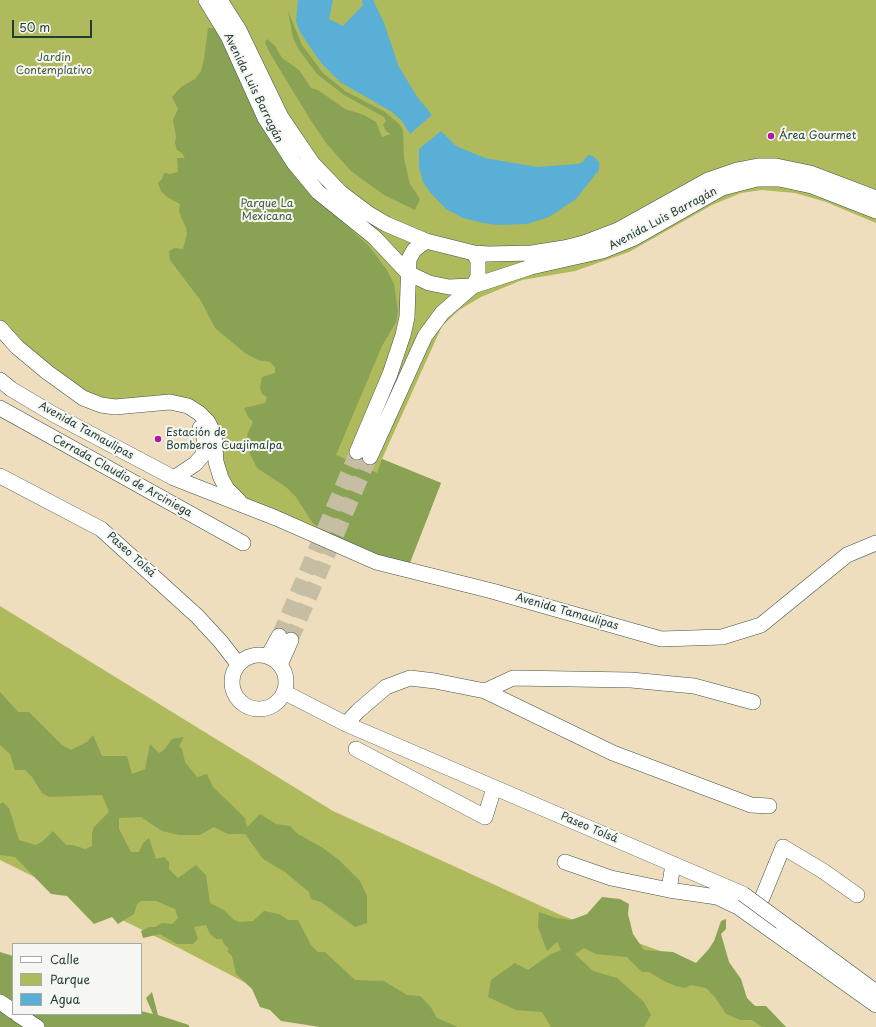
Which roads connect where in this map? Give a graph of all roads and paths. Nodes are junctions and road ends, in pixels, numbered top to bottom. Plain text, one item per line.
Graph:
1 (206, 0) edge
2 (220, 0) edge
3 (766, 173) junction
4 (876, 198) edge
5 (876, 211) edge
6 (426, 241) junction
7 (474, 253) junction
8 (408, 273) junction
9 (473, 286) junction
10 (0, 328) edge
11 (0, 341) edge
12 (0, 380) edge
13 (0, 408) edge
14 (0, 476) edge
15 (174, 478) junction
16 (243, 505) junction
17 (243, 543) dead end
18 (876, 543) edge
19 (285, 638) tunnel mouth
20 (274, 661) junction
21 (238, 664) junction
22 (284, 692) junction
23 (485, 692) junction
24 (753, 702) dead end
25 (346, 724) junction
26 (356, 749) dead end
27 (494, 788) junction
28 (769, 806) dead end
29 (565, 862) dead end
30 (673, 864) junction
31 (670, 890) junction
32 (857, 895) dead end
33 (754, 918) junction
34 (876, 992) edge
35 (0, 1002) edge
36 (876, 1005) edge
37 (12, 1010) edge
38 (19, 1015) edge
39 (37, 1027) edge

1 - 8 street, Avenida Luis Barragán
2 - 6 street, Avenida Luis Barragán
3 - 4 street, Avenida Luis Barragán
3 - 5 street, Avenida Luis Barragán
3 - 7 street, Avenida Luis Barragán
3 - 9 street, Avenida Luis Barragán
6 - 7 street, Avenida Luis Barragán
6 - 8 street, Avenida Luis Barragán
7 - 9 street
8 - 9 street, Avenida Luis Barragán
8 - 9 street, Avenida Luis Barragán
10 - 16 street, Avenida Tamaulipas
11 - 15 street, Avenida Tamaulipas
12 - 15 street, Avenida Tamaulipas
13 - 17 street, Cerrada Claudio de Arciniega
14 - 21 street, Paseo Tolsá
15 - 16 street, Avenida Tamaulipas
16 - 18 street, Avenida Tamaulipas
19 - 20 street
20 - 21 street
20 - 22 street
21 - 22 street
22 - 25 street, Paseo Tolsá
23 - 24 street
23 - 25 street
23 - 28 street
25 - 27 street, Paseo Tolsá
26 - 27 street
27 - 30 street, Paseo Tolsá
29 - 31 street
30 - 31 street
30 - 34 street, Paseo Tolsá, bridge
31 - 33 street
32 - 33 street
33 - 36 street
35 - 37 street
38 - 39 street

